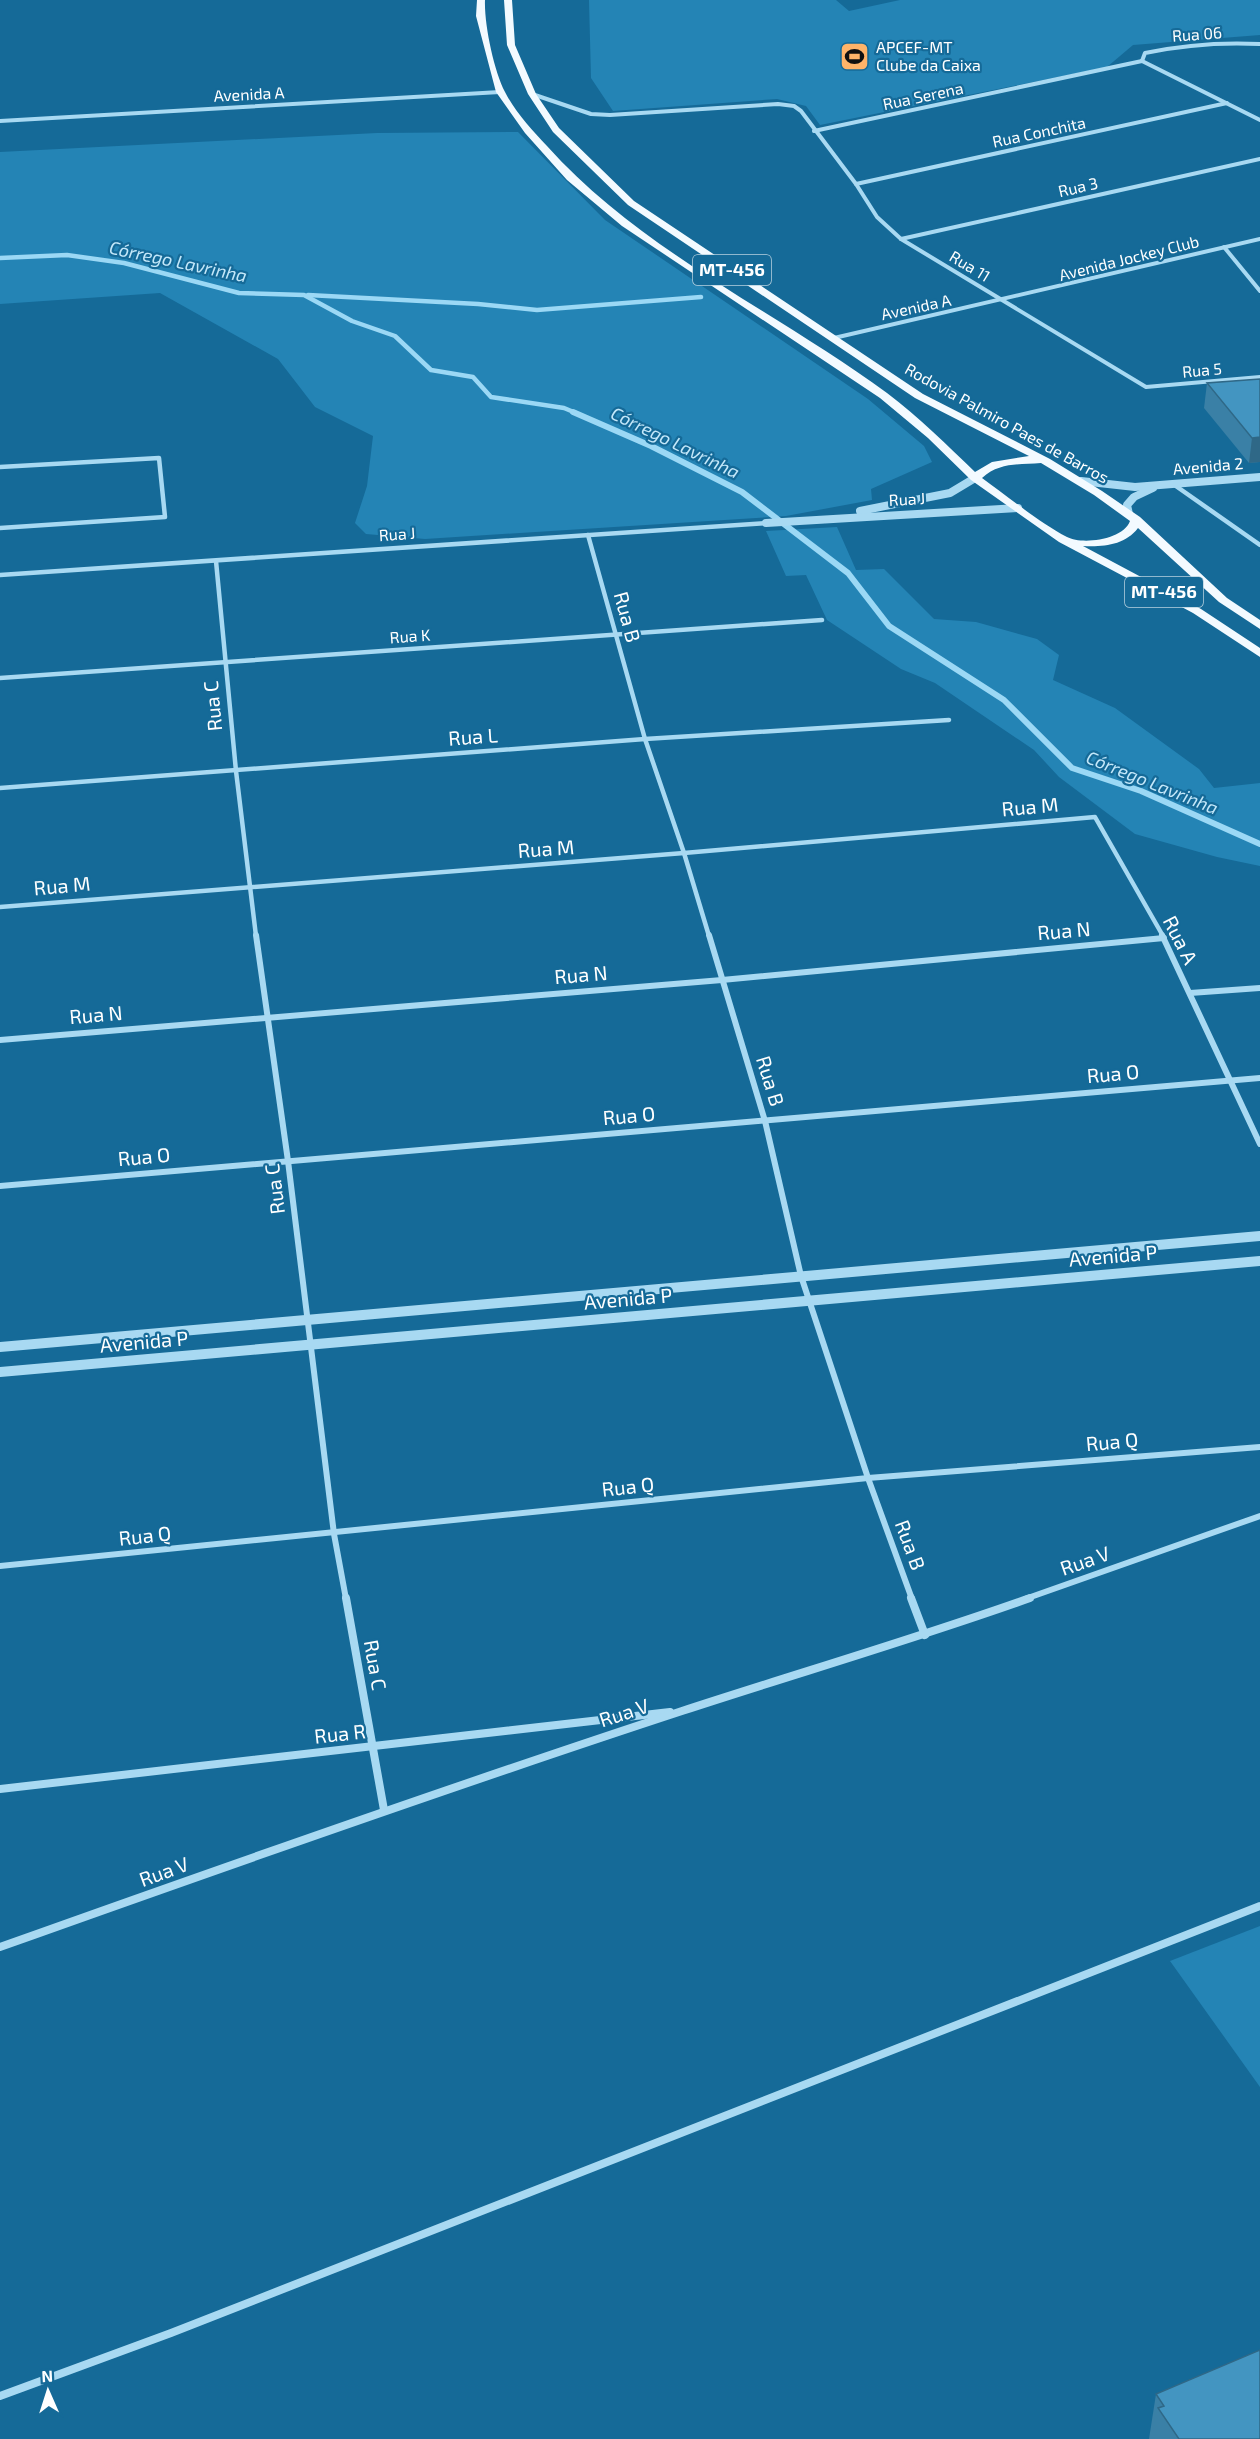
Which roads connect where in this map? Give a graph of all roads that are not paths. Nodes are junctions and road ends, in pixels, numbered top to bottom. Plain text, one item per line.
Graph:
1 (481, 0) edge
2 (508, 0) edge
3 (1260, 44) edge
4 (1142, 62) junction
5 (500, 92) junction
6 (532, 94) junction
7 (1227, 103) junction
8 (1260, 120) edge
9 (0, 121) edge
10 (814, 131) junction
11 (1260, 159) edge
12 (856, 184) junction
13 (900, 239) junction
14 (1260, 239) edge
15 (1224, 247) junction
16 (1260, 291) edge
17 (1004, 300) junction
18 (834, 338) junction
19 (1260, 377) edge
20 (1146, 387) joint
21 (1046, 461) junction
22 (0, 467) edge
23 (1260, 477) edge
24 (975, 478) junction
25 (1080, 481) junction
26 (1173, 484) junction
27 (1159, 485) junction
28 (1018, 508) junction
29 (1132, 516) junction
30 (797, 520) junction
31 (766, 523) joint
32 (0, 528) edge
33 (588, 536) junction
34 (1063, 540) junction
35 (1260, 545) edge
36 (216, 561) junction
37 (0, 575) edge
38 (822, 620) dead end
39 (1260, 625) edge
40 (614, 635) junction
41 (1260, 653) edge
42 (226, 662) junction
43 (0, 678) edge
44 (949, 720) dead end
45 (645, 739) junction
46 (236, 771) junction
47 (0, 788) edge
48 (1095, 817) joint
49 (684, 853) junction
50 (251, 886) junction
51 (0, 907) edge
52 (1164, 938) junction
53 (722, 980) junction
54 (1260, 988) edge
55 (1190, 993) junction
56 (266, 1018) junction
57 (0, 1040) edge
58 (1260, 1078) edge
59 (1232, 1080) junction
60 (765, 1121) junction
61 (1260, 1144) edge
62 (288, 1161) junction
63 (0, 1186) edge
64 (1260, 1236) edge
65 (1260, 1261) edge
66 (801, 1276) junction
67 (811, 1300) junction
68 (307, 1320) junction
69 (311, 1346) junction
70 (0, 1347) edge
71 (0, 1372) edge
72 (1260, 1447) edge
73 (868, 1478) junction
74 (1260, 1516) edge
75 (334, 1534) junction
76 (0, 1566) edge
77 (925, 1635) junction
78 (684, 1710) junction
79 (373, 1747) junction
80 (0, 1789) edge
81 (384, 1810) junction
82 (1260, 1906) edge
83 (0, 1947) edge
84 (0, 2396) edge

1 - 5 main road, Rodovia Palmiro Paes de Barros / MT-456
2 - 6 main road, Rodovia Palmiro Paes de Barros / MT-456
3 - 4 street, Rua 06
4 - 7 street
4 - 10 street, Rua Serena
5 - 9 street, Avenida A
5 - 24 main road, Rodovia Palmiro Paes de Barros / MT-456
6 - 10 street, Rua 11
6 - 18 main road, Rodovia Palmiro Paes de Barros / MT-456
7 - 8 street
7 - 12 street, Rua Conchita
10 - 12 street, Rua 11
11 - 13 street, Rua 3
12 - 13 street, Rua 11
13 - 17 street, Rua 11
14 - 15 street, Avenida Jockey Club
15 - 16 street
15 - 17 street, Avenida Jockey Club
17 - 18 street, Avenida A
17 - 20 street, Rua 11
18 - 21 main road, Rodovia Palmiro Paes de Barros / MT-456
19 - 20 street, Rua 5
21 - 24 main road
21 - 25 main road, Rodovia Palmiro Paes de Barros / MT-456
22 - 32 street
23 - 26 street, Avenida 2
24 - 28 main road, Rodovia Palmiro Paes de Barros / MT-456
24 - 30 street, Rua J
25 - 27 street, Avenida 2
25 - 29 main road, Rodovia Palmiro Paes de Barros / MT-456
26 - 27 street, Avenida 2
26 - 35 street
27 - 29 street, Avenida 2
28 - 30 street, Rua J
28 - 34 main road, Rodovia Palmiro Paes de Barros / MT-456
29 - 34 main road
29 - 39 main road, Rodovia Palmiro Paes de Barros / MT-456
30 - 31 street, Rua J
31 - 33 street, Rua J
33 - 36 street, Rua J
33 - 40 street, Rua B
34 - 41 main road, Rodovia Palmiro Paes de Barros / MT-456
36 - 37 street, Rua J
36 - 42 street, Rua C
38 - 40 street, Rua K
40 - 42 street, Rua K
40 - 45 street, Rua B
42 - 43 street, Rua K
42 - 46 street, Rua C
44 - 45 street, Rua L
45 - 46 street, Rua L
45 - 49 street, Rua B
46 - 47 street, Rua L
46 - 50 street, Rua C
48 - 49 street, Rua M
48 - 52 street, Rua A
49 - 50 street, Rua M
49 - 53 street, Rua B
50 - 51 street, Rua M
50 - 56 street, Rua C
52 - 53 street, Rua N
52 - 55 street, Rua A
53 - 56 street, Rua N
53 - 60 street, Rua B
54 - 55 street
55 - 59 street, Rua A
56 - 57 street, Rua N
56 - 62 street, Rua C
58 - 59 street, Rua O
59 - 60 street, Rua O
59 - 61 street, Rua A
60 - 62 street, Rua O
60 - 66 street, Rua B
62 - 63 street, Rua O
62 - 68 street, Rua C
64 - 66 street, Avenida P
65 - 67 street, Avenida P
66 - 67 street, Rua B
66 - 68 street, Avenida P
67 - 69 street, Avenida P
67 - 73 street, Rua B
68 - 69 street, Rua C
68 - 70 street, Avenida P
69 - 71 street, Avenida P
69 - 75 street, Rua C
72 - 73 street, Rua Q
73 - 75 street, Rua Q
73 - 77 street, Rua B
74 - 77 street, Rua V
75 - 76 street, Rua Q
75 - 79 street, Rua C
77 - 78 street, Rua V
78 - 79 street, Rua R
78 - 81 street, Rua V
79 - 80 street, Rua R
79 - 81 street, Rua C
81 - 83 street, Rua V
82 - 84 street

